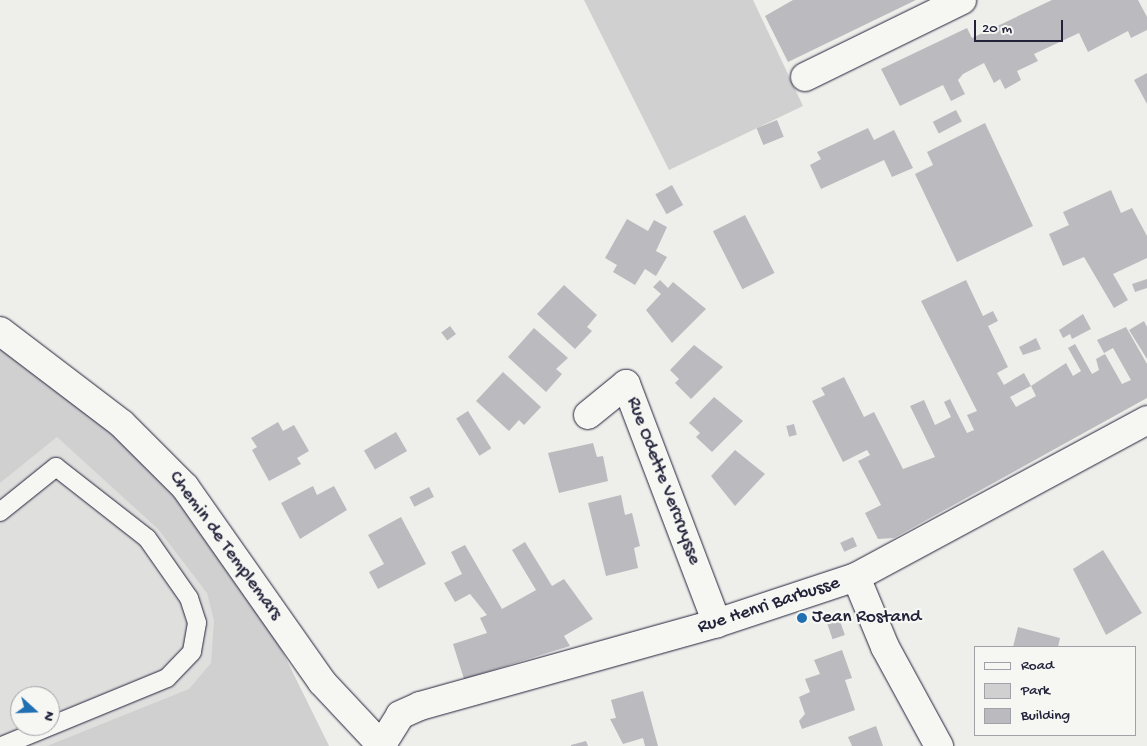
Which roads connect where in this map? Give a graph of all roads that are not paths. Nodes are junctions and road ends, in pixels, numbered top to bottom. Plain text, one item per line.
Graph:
1 (962, 0) edge
2 (805, 77) dead end
3 (0, 331) edge
4 (588, 415) dead end
5 (1147, 420) edge
6 (0, 512) edge
7 (856, 577) junction
8 (717, 623) junction
9 (381, 745) edge
10 (2, 746) edge
11 (939, 746) edge

1 - 2 street
3 - 9 street, Chemin de Templemars
4 - 8 street, Rue Odette Vercruysse
5 - 7 street, Rue Henri Barbusse
6 - 10 lane
7 - 8 street, Rue Henri Barbusse
7 - 11 street
8 - 9 street, Rue Henri Barbusse

